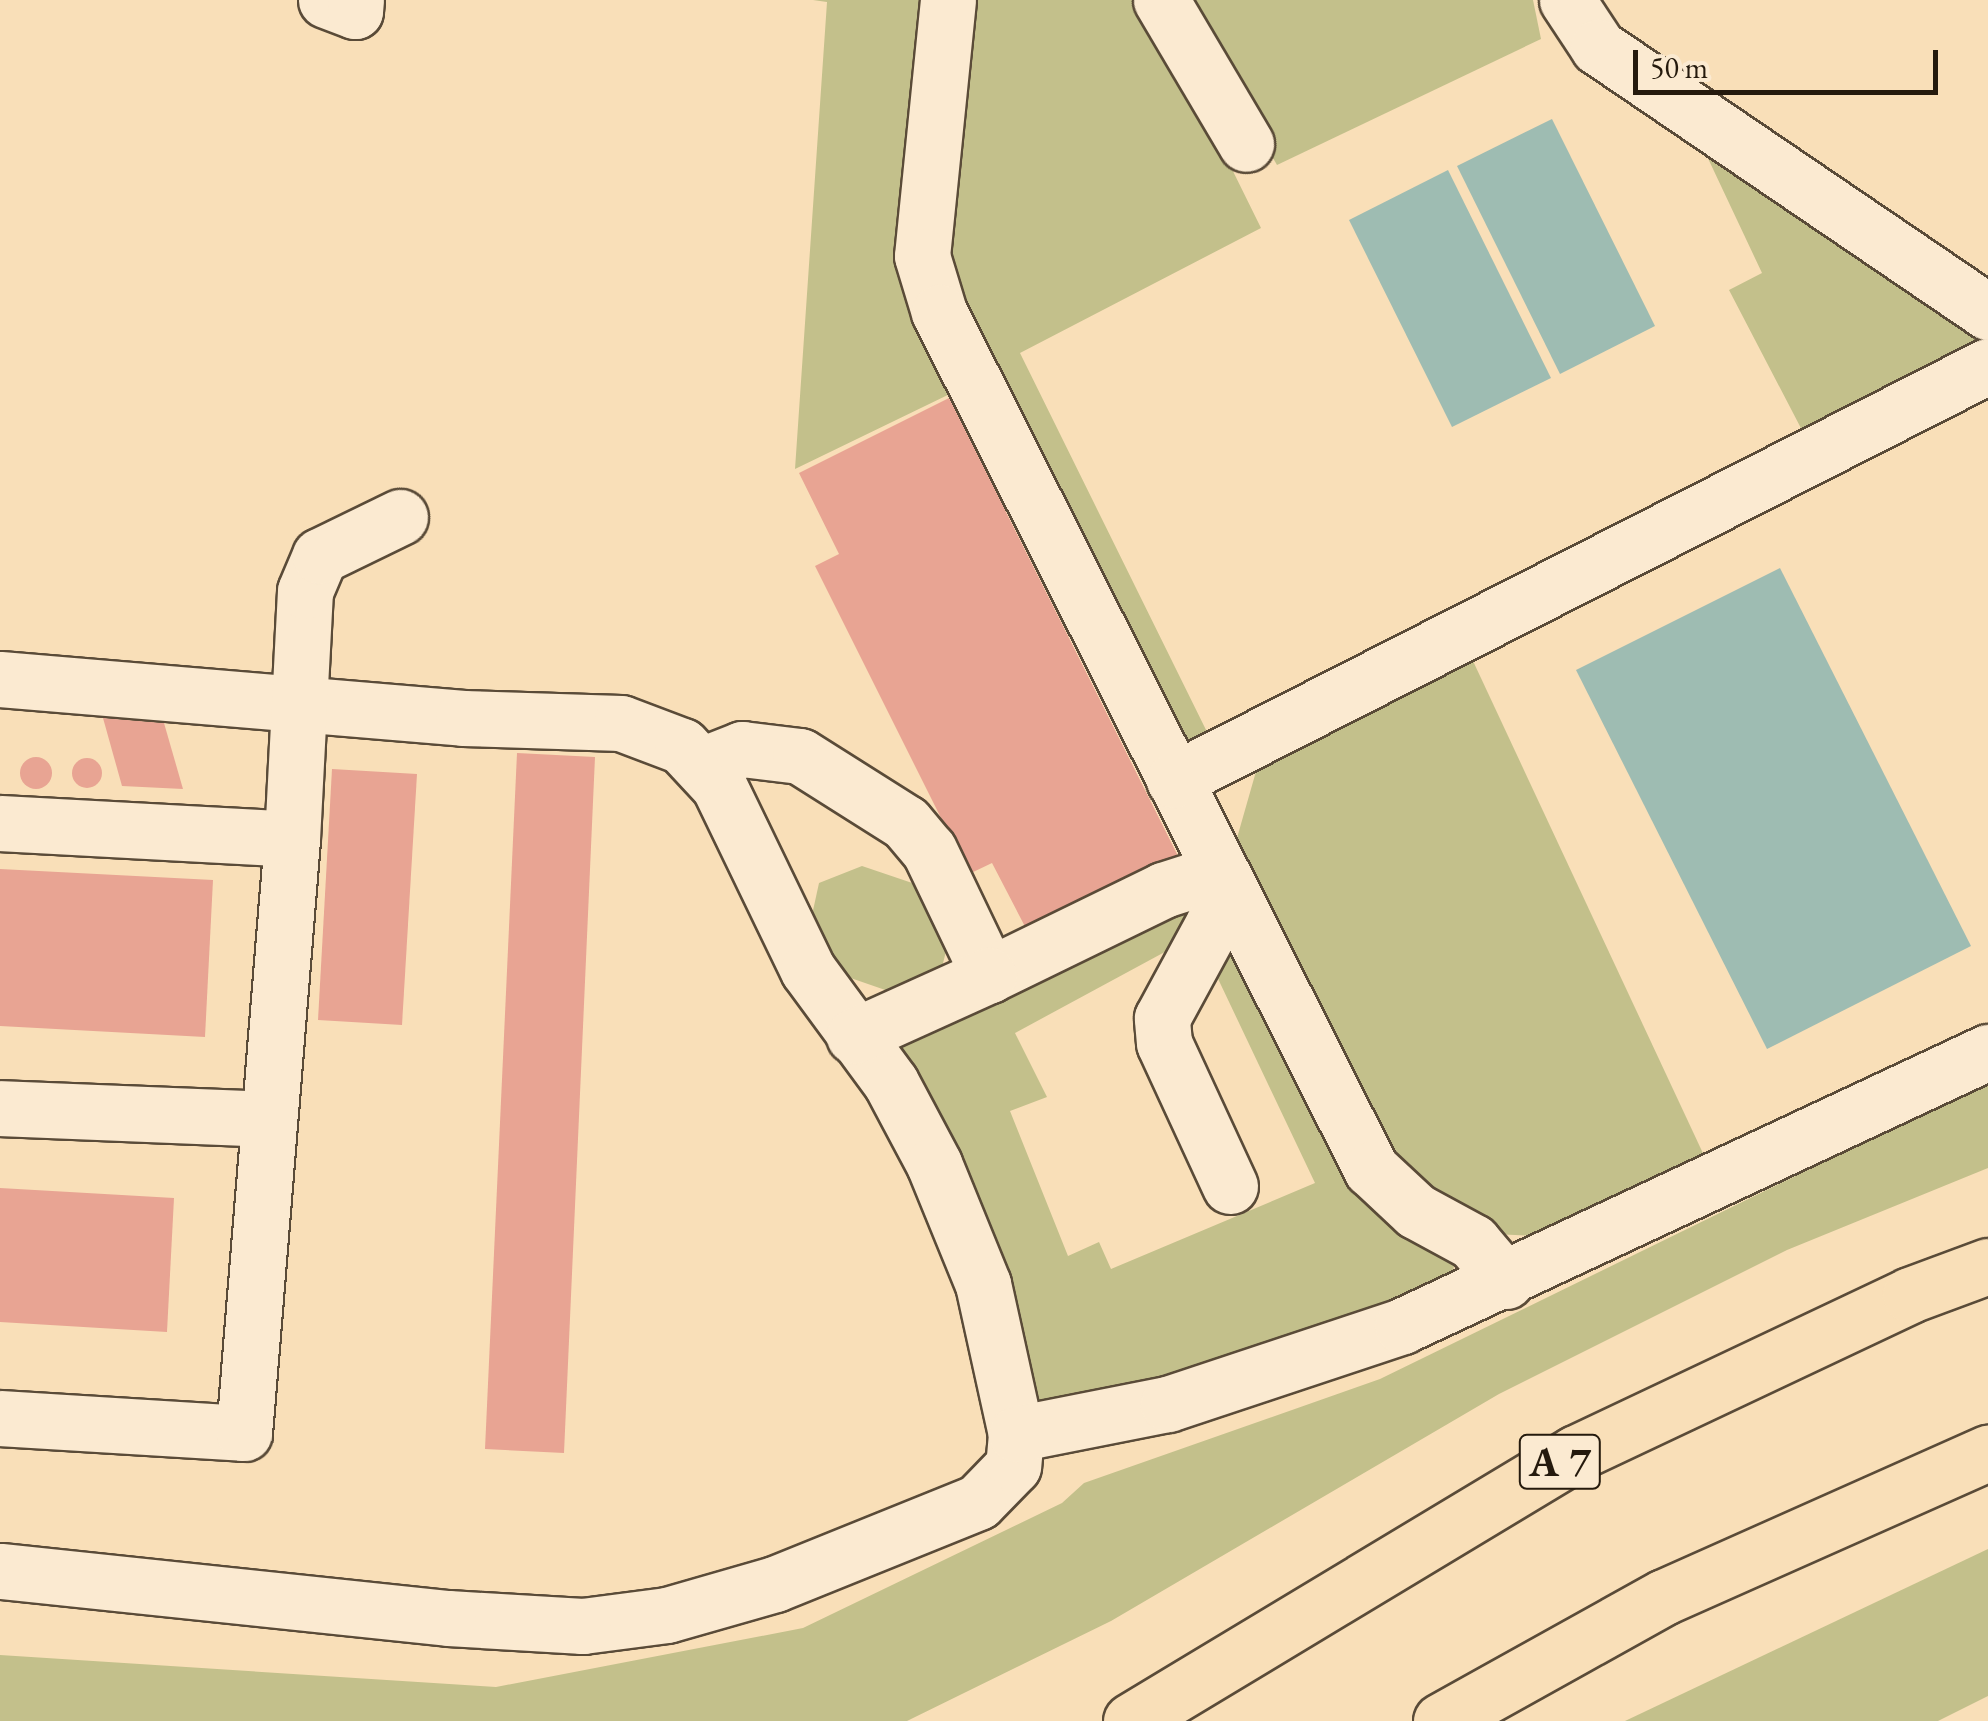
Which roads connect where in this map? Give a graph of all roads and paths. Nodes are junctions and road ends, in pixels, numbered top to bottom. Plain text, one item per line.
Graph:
1 (326, 0) edge
2 (356, 0) edge
3 (948, 0) edge
4 (1161, 0) edge
5 (1567, 0) edge
6 (1246, 144) dead end
7 (1988, 312) edge
8 (1988, 366) edge
9 (400, 517) dead end
10 (0, 680) edge
11 (300, 704) junction
12 (704, 764) junction
13 (1174, 780) junction
14 (0, 823) edge
15 (292, 839) junction
16 (1227, 888) junction
17 (988, 975) junction
18 (854, 1036) junction
19 (1988, 1052) edge
20 (0, 1108) edge
21 (270, 1119) junction
22 (1230, 1186) dead end
23 (1988, 1266) edge
24 (1506, 1280) junction
25 (0, 1418) edge
26 (1016, 1434) junction
27 (1988, 1453) edge
28 (0, 1571) edge
29 (1131, 1716) edge
30 (1441, 1721) edge

1 - 2 lane
3 - 13 lane
4 - 6 lane
5 - 7 lane
8 - 13 lane
9 - 11 lane
10 - 11 lane
11 - 12 lane
11 - 15 lane
12 - 17 lane
12 - 18 lane
13 - 16 lane
14 - 15 lane
15 - 21 lane
16 - 17 lane
16 - 22 lane
16 - 24 lane
17 - 18 lane
18 - 26 lane
19 - 24 lane
20 - 21 lane
21 - 25 lane
23 - 29 highway, A 7
24 - 26 lane
26 - 28 lane
27 - 30 highway

